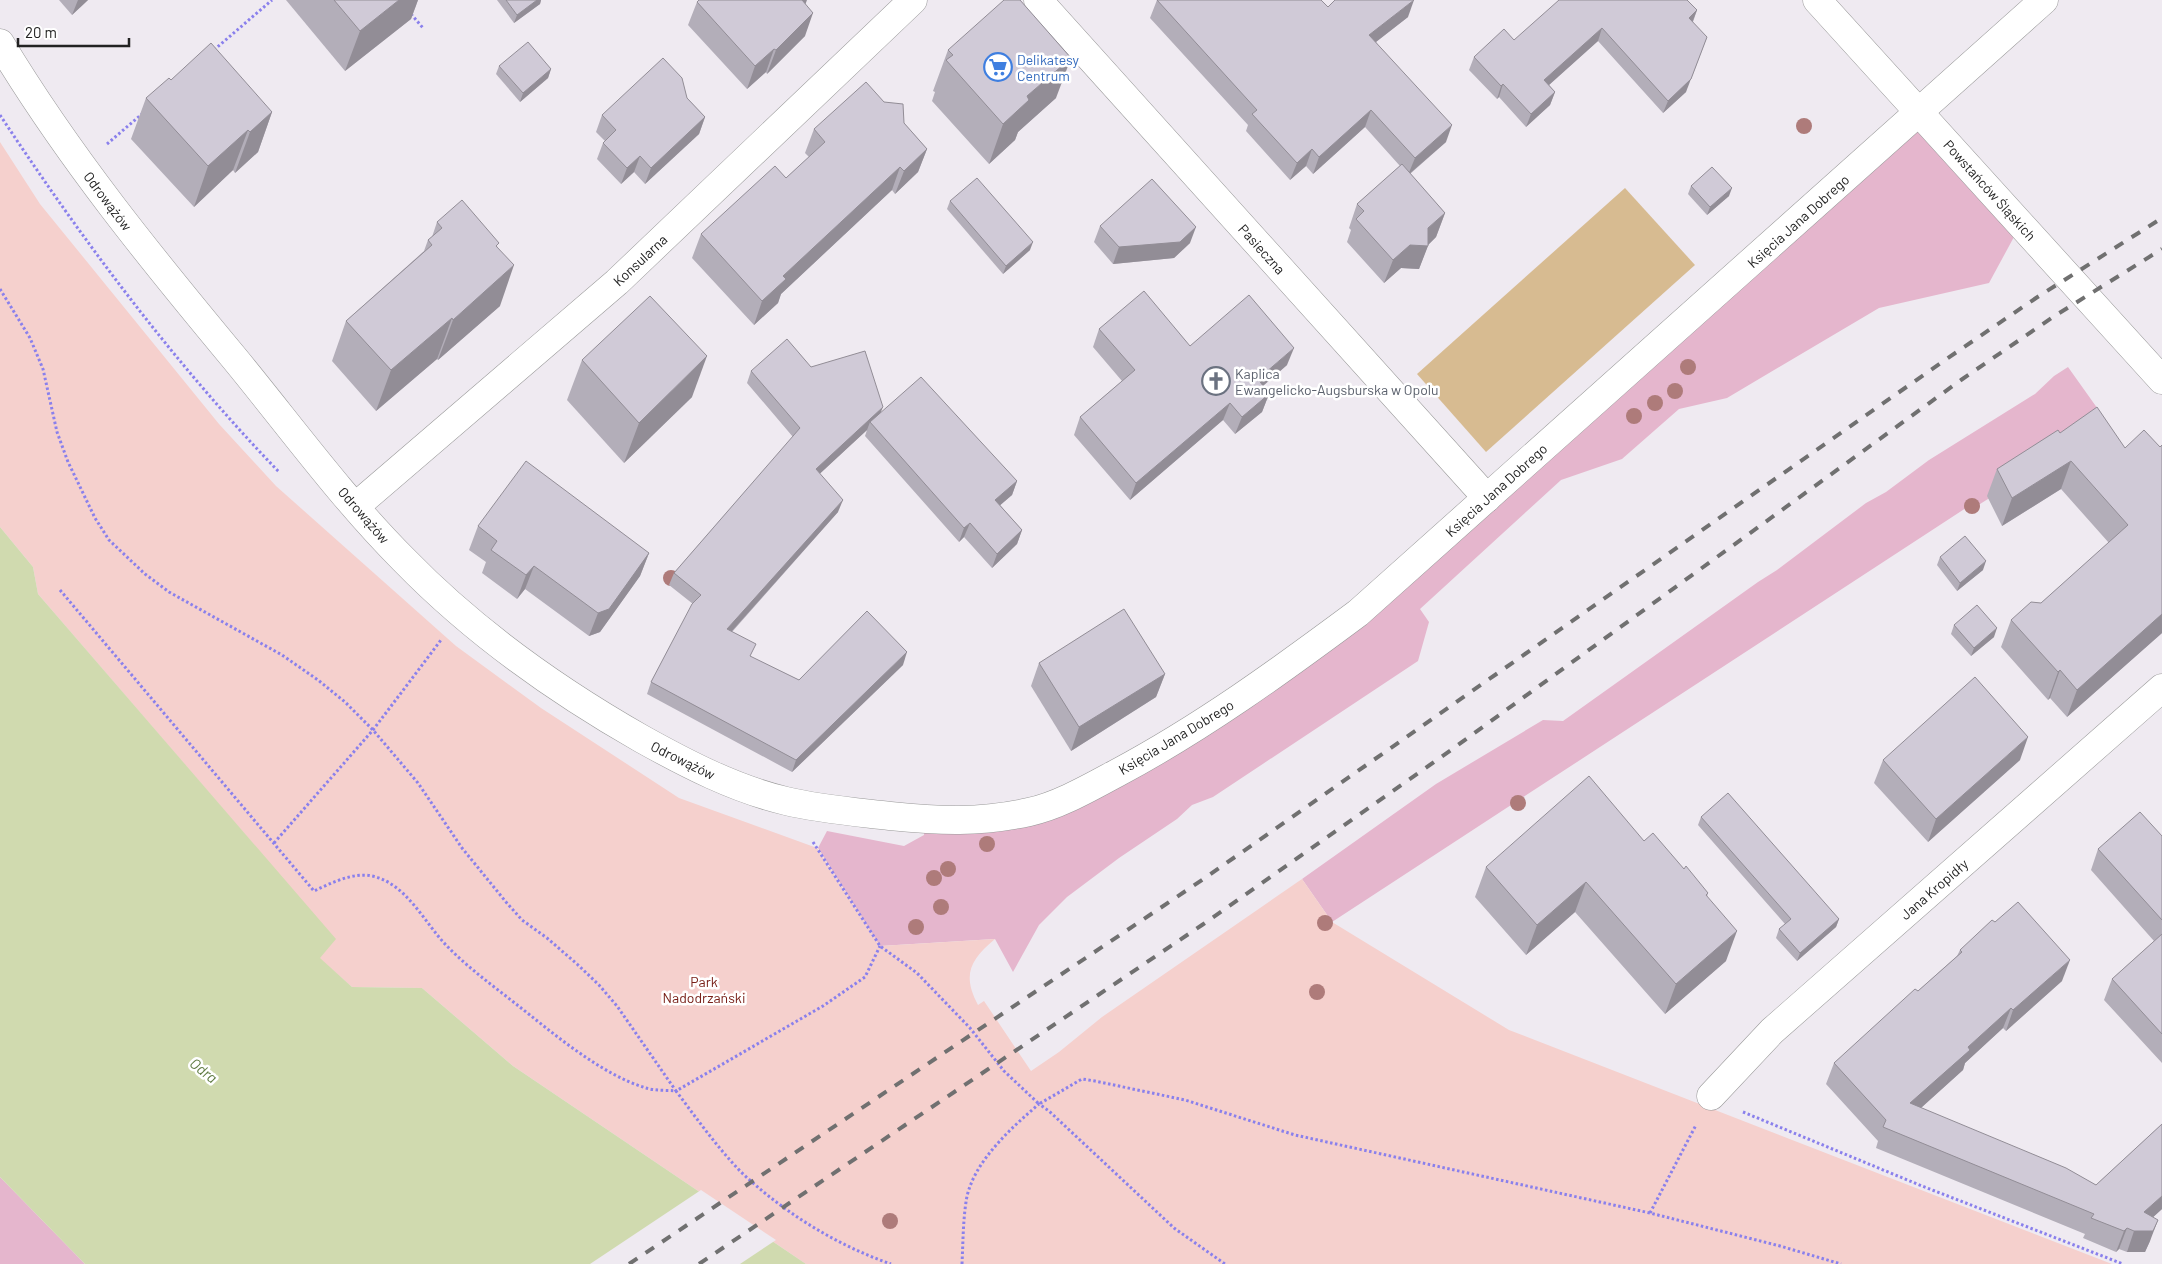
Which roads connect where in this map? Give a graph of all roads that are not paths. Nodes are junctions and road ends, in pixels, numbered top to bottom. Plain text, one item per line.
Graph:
1 (913, 0) edge
2 (1038, 0) edge
3 (1817, 0) edge
4 (2044, 0) edge
5 (0, 43) edge
6 (1918, 112) junction
7 (2162, 380) edge
8 (1486, 498) junction
9 (356, 506) junction
10 (2162, 688) edge
11 (866, 813) joint
12 (1711, 1096) road end

1 - 9 street, Konsularna
2 - 8 street, Pasieczna
3 - 6 street, Powstańców Śląskich
4 - 6 street, Księcia Jana Dobrego
5 - 9 street, Odrowążów
6 - 7 street, Powstańców Śląskich
6 - 8 street, Księcia Jana Dobrego
8 - 11 street, Księcia Jana Dobrego
9 - 11 street, Odrowążów
10 - 12 street, Jana Kropidły

